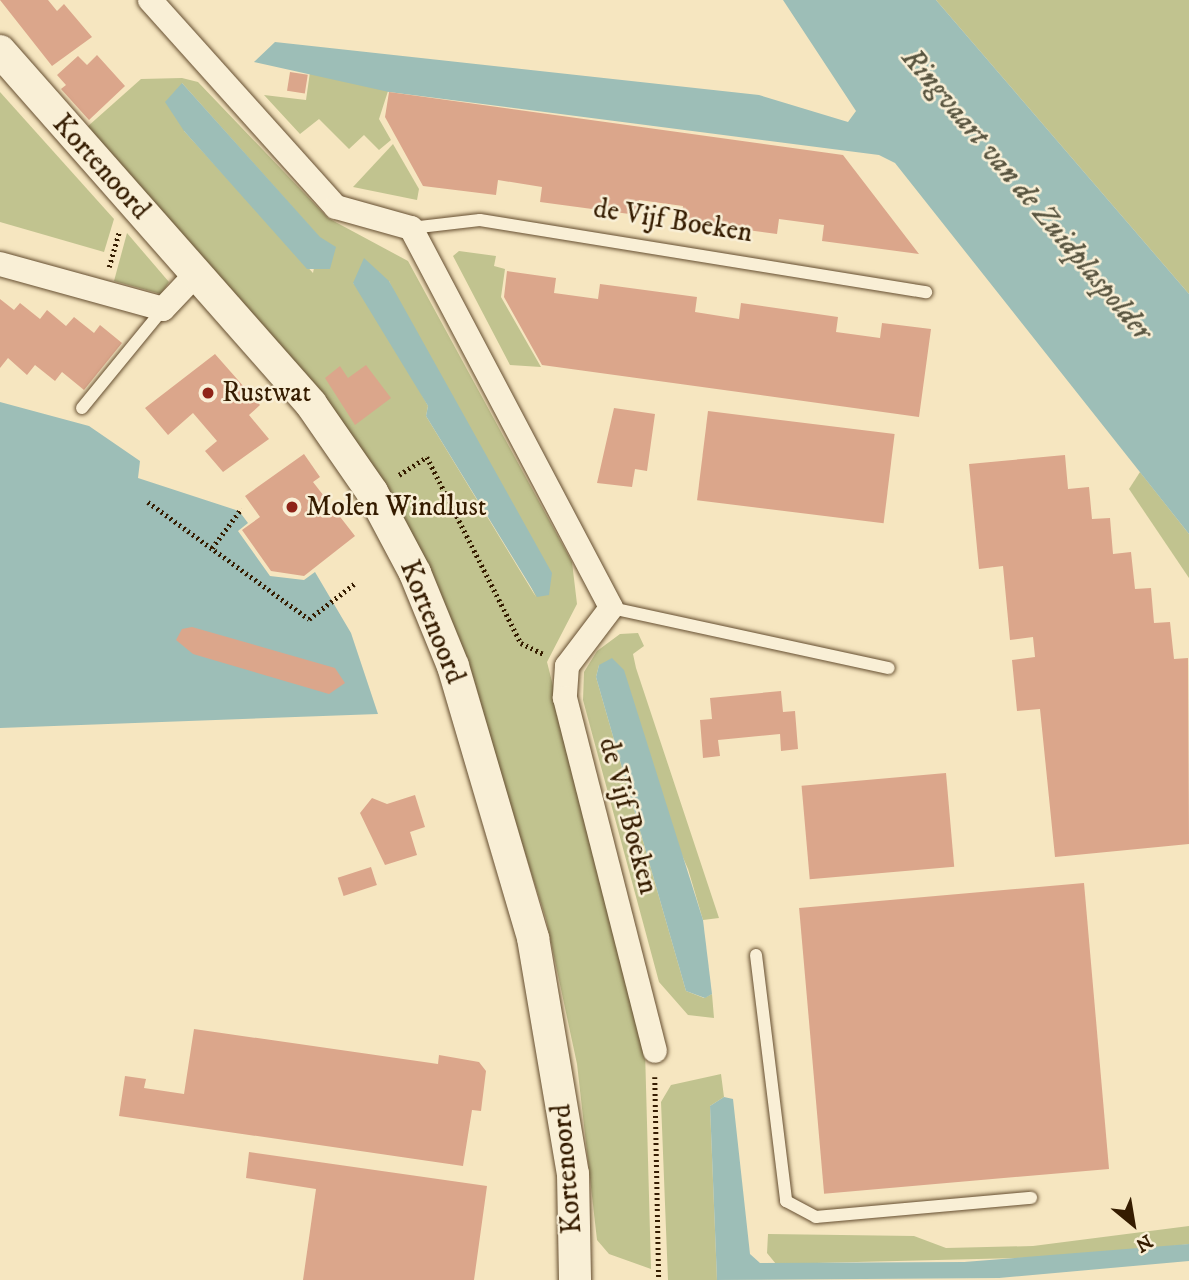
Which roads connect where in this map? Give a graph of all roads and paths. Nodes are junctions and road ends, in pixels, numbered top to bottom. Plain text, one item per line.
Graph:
1 (150, 0) edge
2 (0, 51) edge
3 (132, 202) junction
4 (411, 228) junction
5 (0, 264) edge
6 (197, 273) junction
7 (926, 292) dead end
8 (103, 293) junction
9 (163, 309) junction
10 (82, 408) dead end
11 (426, 457) dead end
12 (148, 502) dead end
13 (241, 509) dead end
14 (212, 548) junction
15 (354, 584) dead end
16 (611, 608) junction
17 (567, 666) junction
18 (889, 668) dead end
19 (756, 955) dead end
20 (655, 1051) joint
21 (1031, 1198) dead end
22 (575, 1280) edge
23 (659, 1280) edge

1 - 4 street, de Vijf Boeken
2 - 3 street, Kortenoord
3 - 6 street, Kortenoord
3 - 8 path
4 - 7 lane, de Vijf Boeken
4 - 16 street
5 - 8 street
6 - 9 street
6 - 22 street, Kortenoord
8 - 9 street
9 - 10 lane
11 - 17 path
12 - 14 path
13 - 14 path
14 - 15 path
16 - 17 street
16 - 18 lane
17 - 20 street, de Vijf Boeken
19 - 21 lane
20 - 23 path

